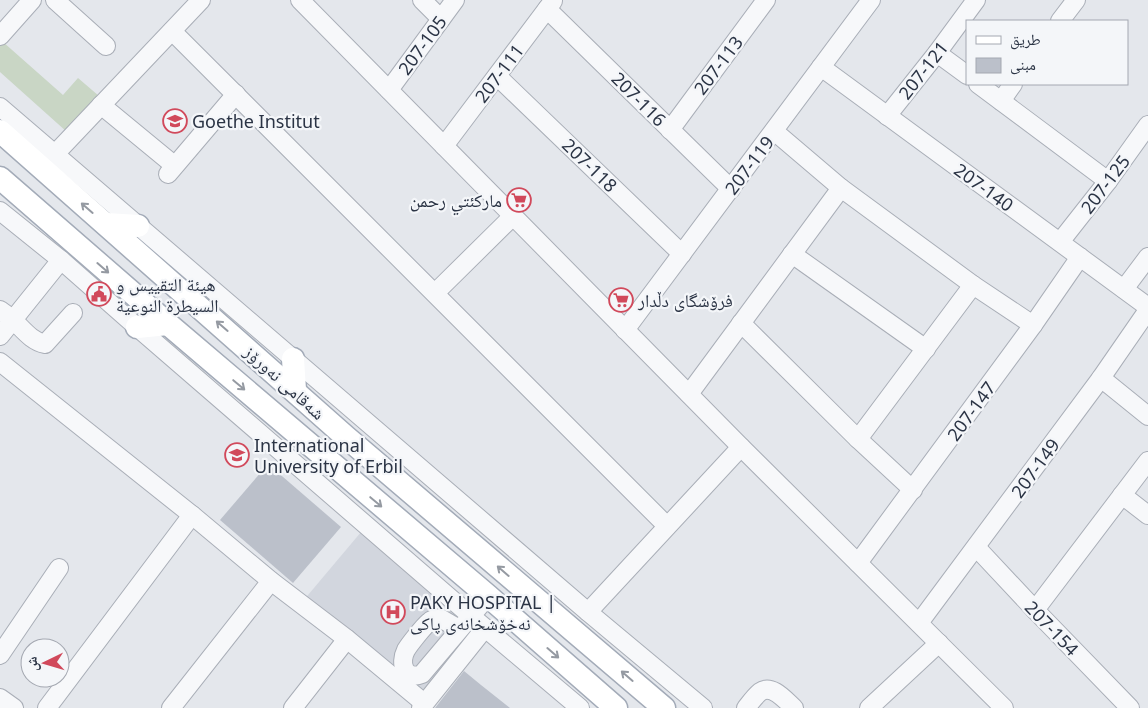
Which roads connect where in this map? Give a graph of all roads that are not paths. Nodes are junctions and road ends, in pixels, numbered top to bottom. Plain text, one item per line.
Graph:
1 (32, 0) edge
2 (54, 0) edge
3 (201, 0) edge
4 (300, 0) edge
5 (422, 0) edge
6 (455, 0) edge
7 (766, 0) edge
8 (871, 0) edge
9 (976, 0) edge
10 (1076, 0) edge
11 (550, 4) edge
12 (441, 19) junction
13 (1061, 20) edge
14 (172, 30) junction
15 (0, 36) edge
16 (106, 46) dead end
17 (937, 53) junction
18 (821, 67) junction
19 (966, 74) edge
20 (497, 76) junction
21 (979, 85) edge
22 (1013, 85) edge
23 (389, 90) junction
24 (236, 94) junction
25 (1001, 101) junction
26 (101, 105) junction
27 (0, 107) edge
28 (888, 116) junction
29 (1148, 125) edge
30 (670, 130) junction
31 (0, 131) edge
32 (774, 131) junction
33 (444, 146) junction
34 (55, 154) junction
35 (0, 178) edge
36 (1108, 181) junction
37 (841, 188) junction
38 (731, 189) junction
39 (0, 211) edge
40 (513, 216) junction
41 (106, 224) junction
42 (138, 226) junction
43 (1060, 242) junction
44 (682, 254) junction
45 (792, 254) junction
46 (1080, 257) junction
47 (1148, 257) edge
48 (61, 260) junction
49 (973, 285) junction
50 (1124, 289) junction
51 (435, 293) junction
52 (1148, 308) edge
53 (73, 313) dead end
54 (7, 315) edge
55 (741, 323) junction
56 (168, 324) junction
57 (1034, 325) junction
58 (137, 327) junction
59 (625, 330) junction
60 (0, 336) edge
61 (926, 349) junction
62 (293, 359) junction
63 (0, 362) edge
64 (1101, 378) junction
65 (294, 390) junction
66 (689, 394) junction
67 (1148, 416) edge
68 (346, 436) junction
69 (858, 439) junction
70 (741, 447) junction
71 (364, 452) junction
72 (323, 456) junction
73 (1148, 461) edge
74 (346, 476) junction
75 (913, 490) junction
76 (1122, 495) junction
77 (192, 515) junction
78 (1148, 515) edge
79 (667, 526) junction
80 (976, 547) junction
81 (858, 563) junction
82 (59, 568) dead end
83 (270, 581) junction
84 (488, 596) junction
85 (1035, 610) junction
86 (588, 612) junction
87 (465, 622) junction
88 (919, 623) junction
89 (485, 628) junction
90 (347, 639) junction
91 (939, 643) junction
92 (0, 654) edge
93 (0, 698) edge
94 (422, 706) edge
95 (14, 708) edge
96 (47, 708) edge
97 (170, 708) edge
98 (293, 708) edge
99 (580, 708) edge
100 (616, 708) edge
101 (664, 708) edge
102 (703, 708) edge
103 (746, 708) edge
104 (794, 708) edge
105 (870, 708) edge
106 (1004, 708) edge
107 (1130, 708) edge

1 - 15 street
2 - 16 street
3 - 14 street
4 - 23 street
5 - 12 street
6 - 12 street, 207-105
7 - 30 street, 207-113
8 - 18 street, 207-119
9 - 17 street, 207-121
10 - 13 street
11 - 20 street, 207-111
11 - 30 street, 207-116
12 - 23 street, 207-105
14 - 24 street
14 - 26 street
17 - 19 street
17 - 28 street, 207-121
18 - 28 street, 207-140
18 - 32 street, 207-119
20 - 33 street, 207-111
20 - 44 street, 207-118
21 - 25 street
22 - 25 street
23 - 33 street
24 - 26 street
24 - 51 street
25 - 36 street
26 - 34 street
27 - 34 street
28 - 43 street, 207-140
29 - 36 street, 207-125
30 - 38 street, 207-116
41 -> 31 main road, شەقامی نەورۆز
32 - 37 street
32 - 38 street, 207-119
33 - 40 street
34 - 42 street
35 -> 56 main road, شەقامی نەورۆز
36 - 43 street, 207-125
37 - 45 street
37 - 49 street
38 - 44 street, 207-119
39 - 48 street
40 - 51 street
40 - 59 street
41 - 42 main road
65 -> 41 main road, شەقامی نەورۆز
42 - 62 street
43 - 46 street, 207-140
44 - 59 street, 207-119
45 - 55 street
45 - 61 street
46 - 50 street, 207-140
46 - 57 street, 207-147
47 - 50 street
48 - 54 street
48 - 58 street
49 - 57 street
49 - 61 street
50 - 52 street, 207-140
51 - 79 street
52 - 64 street, 207-149
53 - 54 street
54 - 60 street
55 - 66 street
55 - 69 street
56 - 58 main road
56 -> 72 main road, شەقامی نەورۆز
57 - 75 street, 207-147
58 - 87 street
59 - 66 street
61 - 69 street
62 - 65 main road
62 - 86 street
63 - 77 street
64 - 67 street
64 - 80 street, 207-149
65 - 68 main road, شەقامی نەورۆز
66 - 70 street
68 - 71 main road, شەقامی نەورۆز
68 - 72 main road
69 - 75 street
70 - 79 street
70 - 81 street
71 - 74 main road
101 -> 71 main road, شەقامی نەورۆز
72 - 74 main road, شەقامی نەورۆز
73 - 76 street
74 -> 84 main road, شەقامی نەورۆز
75 - 81 street, 207-147
76 - 78 street
76 - 85 street
77 - 83 street
77 - 96 street
79 - 86 street
80 - 85 street, 207-154
80 - 88 street, 207-149
81 - 88 street
82 - 92 street
83 - 90 street
83 - 97 street
84 - 87 street
84 -> 100 main road, شەقامی نەورۆز
85 - 107 street, 207-154
86 - 102 street
87 - 89 street
88 - 91 street
89 - 94 street
89 - 99 street
90 - 94 street
90 - 98 street
91 - 105 street
91 - 106 street
93 - 95 street
103 - 104 street

